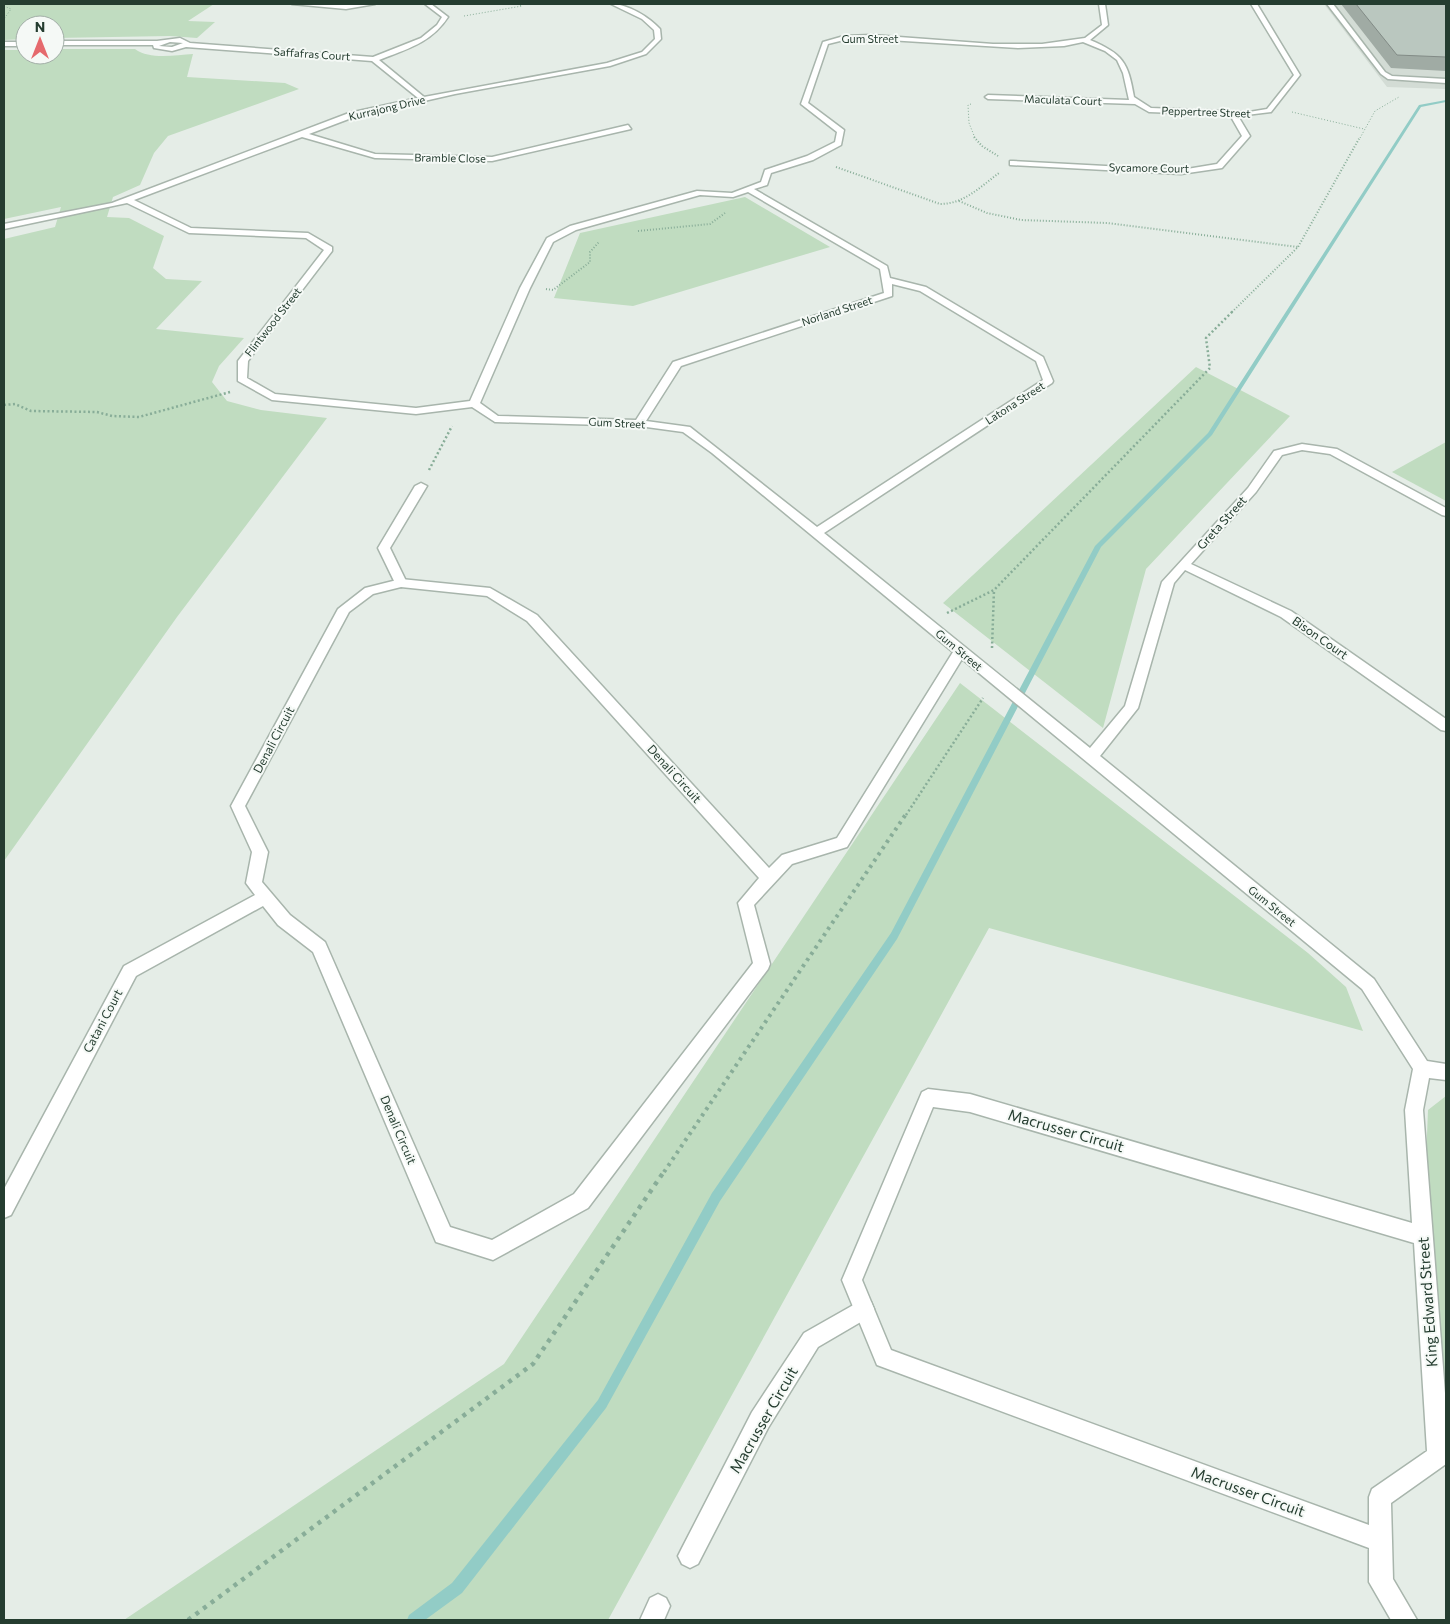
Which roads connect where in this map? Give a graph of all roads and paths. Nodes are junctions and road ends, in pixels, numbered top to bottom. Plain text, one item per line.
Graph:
1 (294, 4) edge
2 (372, 4) edge
3 (428, 4) edge
4 (517, 4) edge
5 (614, 4) edge
6 (1102, 4) edge
7 (1254, 4) edge
8 (1330, 4) edge
9 (4, 6) edge
10 (4, 19) edge
11 (444, 19) junction
12 (1084, 40) junction
13 (65, 43) edge
14 (374, 59) junction
15 (1446, 80) edge
16 (1404, 96) dead end
17 (988, 97) joint
18 (423, 99) junction
19 (1137, 102) junction
20 (1272, 106) junction
21 (1233, 114) junction
22 (628, 127) dead end
23 (1364, 129) junction
24 (301, 134) junction
25 (810, 158) junction
26 (1013, 163) junction
27 (748, 189) junction
28 (763, 198) junction
29 (127, 200) junction
30 (959, 201) junction
31 (4, 227) edge
32 (634, 232) dead end
33 (604, 240) dead end
34 (1298, 247) junction
35 (886, 280) junction
36 (525, 288) junction
37 (252, 386) junction
38 (4, 404) edge
39 (474, 404) junction
40 (456, 406) junction
41 (639, 422) junction
42 (421, 486) joint
43 (1446, 513) edge
44 (816, 533) junction
45 (1184, 565) junction
46 (401, 583) junction
47 (926, 623) junction
48 (960, 650) junction
49 (1446, 726) edge
50 (1091, 757) junction
51 (769, 878) junction
52 (266, 897) junction
53 (1422, 1068) junction
54 (1446, 1072) edge
55 (4, 1208) edge
56 (1423, 1236) junction
57 (864, 1309) junction
58 (1381, 1541) junction
59 (690, 1556) dead end
60 (1405, 1620) edge

1 - 2 street
3 - 11 street
4 - 11 path
5 - 18 street, Kurrajong Drive
6 - 12 street, Gum Street
7 - 20 street
8 - 15 street
9 - 10 path
11 - 14 street
12 - 19 street
12 - 25 street, Gum Street
13 - 14 street, Saffafras Court
14 - 18 street
16 - 23 path
17 - 19 street, Maculata Court
17 - 26 path
18 - 24 street, Kurrajong Drive
19 - 21 street, Peppertree Street
20 - 21 street, Peppertree Street
20 - 23 path
21 - 26 street, Sycamore Court
22 - 24 street, Bramble Close
23 - 34 path
24 - 29 street, Kurrajong Drive
25 - 27 street, Gum Street
25 - 30 path
26 - 30 path
27 - 28 street
27 - 36 street, Gum Street
28 - 32 path
28 - 35 street
29 - 31 street, Kurrajong Drive
29 - 37 street, Flintwood Street
30 - 34 path
33 - 36 path
34 - 47 path
35 - 41 street, Norland Street
35 - 44 street, Latona Street
36 - 39 street, Gum Street
37 - 38 path
37 - 40 street
39 - 40 street
39 - 41 street, Gum Street
40 - 42 path
41 - 44 street, Gum Street
42 - 46 street
43 - 45 street, Greta Street
44 - 47 street, Gum Street
45 - 49 street, Bison Court
45 - 50 street, Greta Street
46 - 51 street, Denali Circuit
46 - 52 street, Denali Circuit
47 - 48 street, Gum Street
48 - 50 street, Gum Street
48 - 51 street, Denali Circuit
50 - 53 street, Gum Street
51 - 52 street, Denali Circuit
52 - 55 street, Catani Court
53 - 54 street
53 - 56 street, King Edward Street
56 - 57 street, Macrusser Circuit
56 - 58 street, King Edward Street
57 - 58 street, Macrusser Circuit
57 - 59 street, Macrusser Circuit
58 - 60 street, King Edward Street

